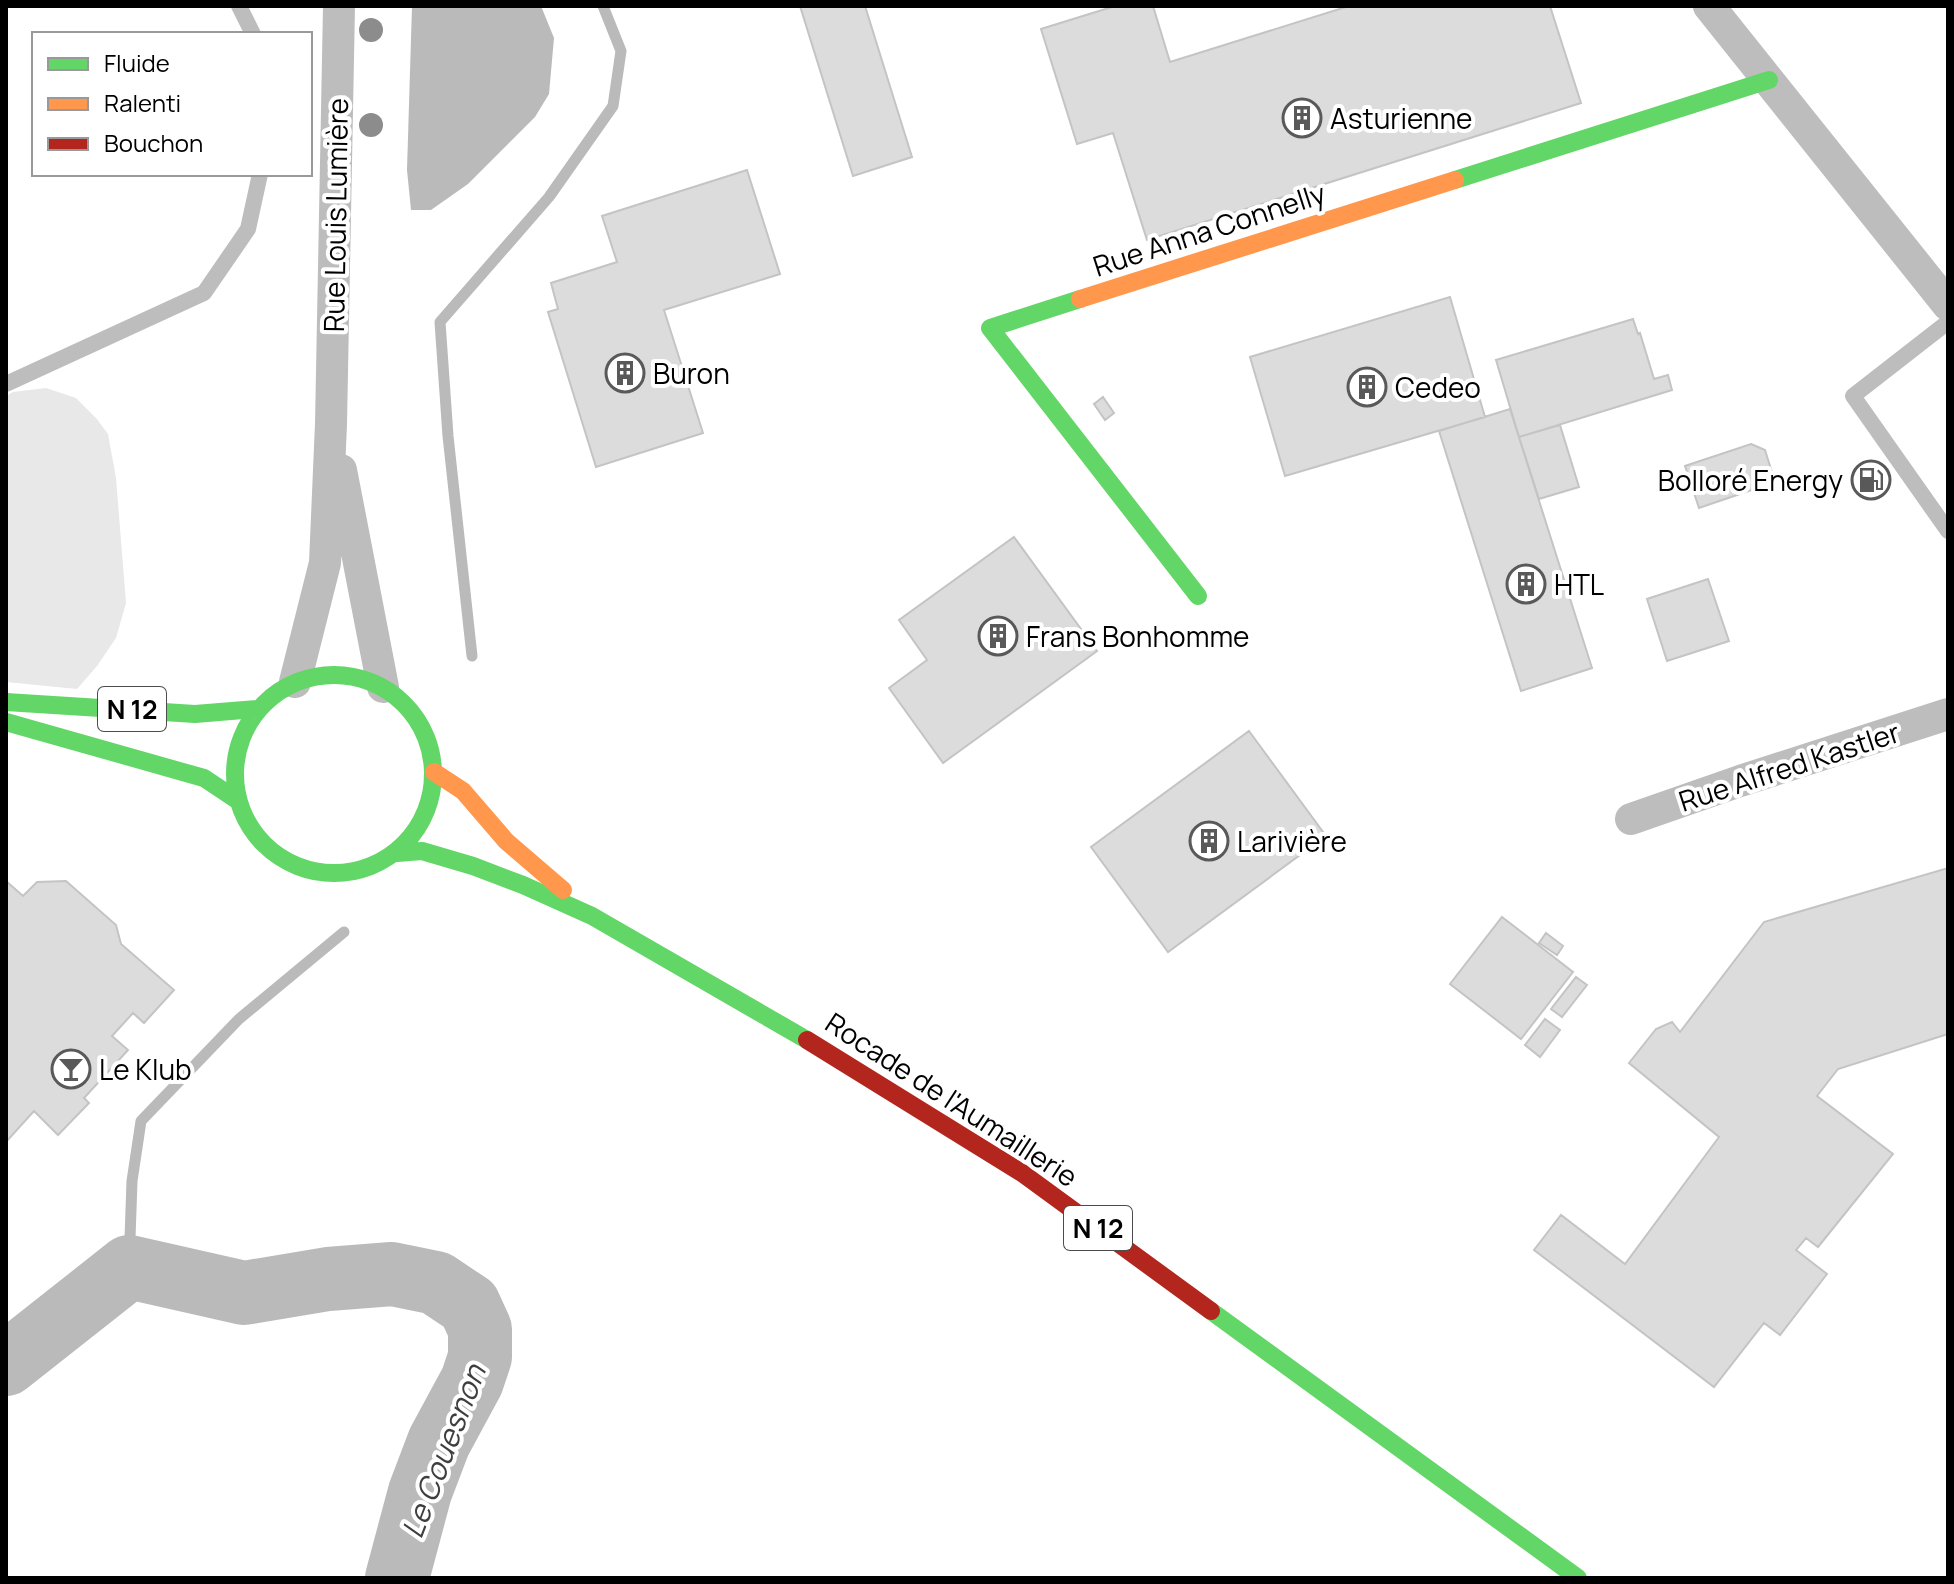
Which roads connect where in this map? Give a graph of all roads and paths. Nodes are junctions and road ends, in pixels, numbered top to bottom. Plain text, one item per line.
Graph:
1 (239, 6) edge
2 (339, 6) edge
3 (1709, 6) edge
4 (252, 32) edge
5 (1769, 80) junction
6 (260, 176) edge
7 (1948, 305) edge
8 (1948, 322) edge
9 (6, 384) edge
10 (331, 424) junction
11 (1948, 531) edge
12 (1198, 596) dead end
13 (295, 682) junction
14 (383, 687) junction
15 (6, 702) edge
16 (257, 709) junction
17 (1948, 714) edge
18 (6, 722) edge
19 (434, 772) junction
20 (237, 800) junction
21 (1631, 819) dead end
22 (397, 853) junction
23 (592, 916) junction
24 (1578, 1578) edge

1 - 4 lane
2 - 10 street, Rue Louis Lumière
3 - 5 street
5 - 7 street
5 - 12 main road, Rue Anna Connelly
6 - 9 lane
8 - 11 lane
10 - 13 street, Rue Louis Lumière
10 - 14 street, Rue Louis Lumière
13 - 14 main road
13 - 16 main road
14 - 19 main road
15 - 16 main road, N 12
16 - 20 main road
17 - 21 street, Rue Alfred Kastler
18 - 20 main road, N 12
19 - 22 main road
19 - 23 main road, Rocade de l'Aumaillerie / N 12
20 - 22 main road
22 - 23 main road, Rocade de l'Aumaillerie / N 12
23 - 24 main road, Rocade de l'Aumaillerie / N 12

